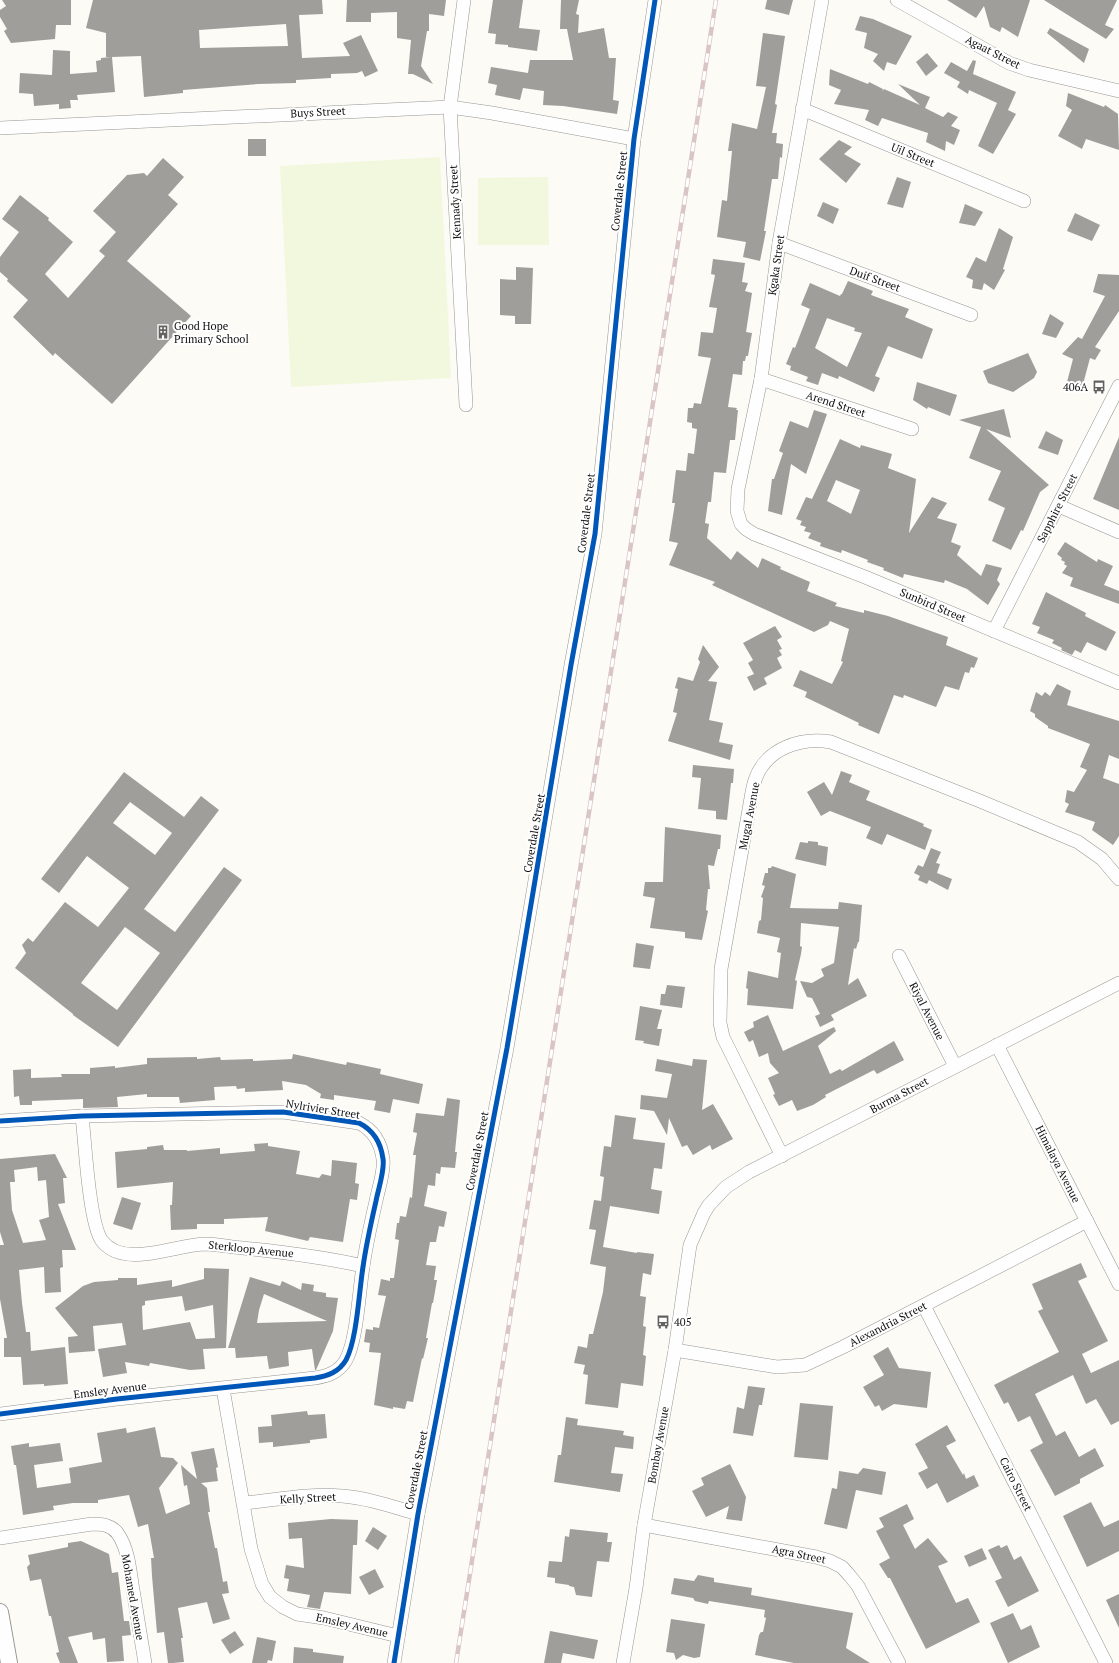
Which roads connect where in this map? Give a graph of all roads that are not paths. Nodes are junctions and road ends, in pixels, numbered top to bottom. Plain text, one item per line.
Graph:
1 (464, 0) edge
2 (655, 0) edge
3 (822, 0) edge
4 (897, 0) edge
5 (1119, 91) edge
6 (450, 107) junction
7 (802, 110) junction
8 (0, 128) edge
9 (634, 139) junction
10 (1024, 201) dead end
11 (779, 243) junction
12 (971, 314) dead end
13 (761, 379) junction
14 (1119, 386) edge
15 (466, 405) dead end
16 (912, 429) dead end
17 (1059, 506) junction
18 (746, 529) joint
19 (1119, 532) edge
20 (994, 631) junction
21 (1119, 683) edge
22 (1119, 880) edge
23 (900, 956) dead end
24 (1119, 982) edge
25 (996, 1045) junction
26 (955, 1066) junction
27 (82, 1116) junction
28 (0, 1121) edge
29 (782, 1156) junction
30 (1087, 1221) junction
31 (697, 1227) joint
32 (363, 1266) junction
33 (1119, 1284) edge
34 (924, 1306) junction
35 (675, 1350) junction
36 (223, 1389) junction
37 (0, 1414) edge
38 (244, 1503) junction
39 (418, 1514) junction
40 (644, 1525) junction
41 (0, 1538) edge
42 (0, 1612) edge
43 (398, 1636) junction
44 (9, 1663) edge
45 (145, 1663) edge
46 (394, 1663) edge
47 (623, 1663) edge
48 (899, 1663) edge
49 (1106, 1663) edge

1 - 6 street, Kennady Street
2 - 9 street, Coverdale Street
3 - 7 street, Kgaka Street
4 - 5 street, Agaat Street
6 - 8 street, Buys Street
6 - 9 street, Buys Street
6 - 15 street, Kennady Street
7 - 10 street, Uil Street
7 - 11 street, Kgaka Street
9 - 39 street, Coverdale Street
11 - 12 street, Duif Street
11 - 13 street, Kgaka Street
13 - 16 street, Arend Street
13 - 18 street, Kgaka Street
14 - 17 street, Sapphire Street
17 - 19 street
17 - 20 street, Sapphire Street
18 - 20 street, Sunbird Street
20 - 21 street, Sunbird Street
22 - 29 street, Mugal Avenue
23 - 26 street, Riyal Avenue
24 - 25 street, Burma Street
25 - 26 street, Burma Street
25 - 30 street, Himalaya Avenue
26 - 29 street, Burma Street
27 - 28 street, Nylrivier Street
27 - 32 street, Sterkloop Avenue
27 - 32 street, Nylrivier Street
29 - 31 street, Burma Street
30 - 33 street, Himalaya Avenue
30 - 34 street, Alexandria Street
31 - 35 street, Bombay Avenue
32 - 36 street, Nylrivier Street
34 - 35 street, Alexandria Street
34 - 49 street, Cairo Street
35 - 40 street, Bombay Avenue
36 - 37 street, Emsley Avenue
36 - 38 street, Emsley Avenue
38 - 39 street, Kelly Street
38 - 43 street, Emsley Avenue
39 - 43 street, Coverdale Street
40 - 47 street, Bombay Avenue
40 - 48 street, Agra Street
41 - 45 street, Mohamed Avenue
42 - 44 street
43 - 46 street, Coverdale Street

